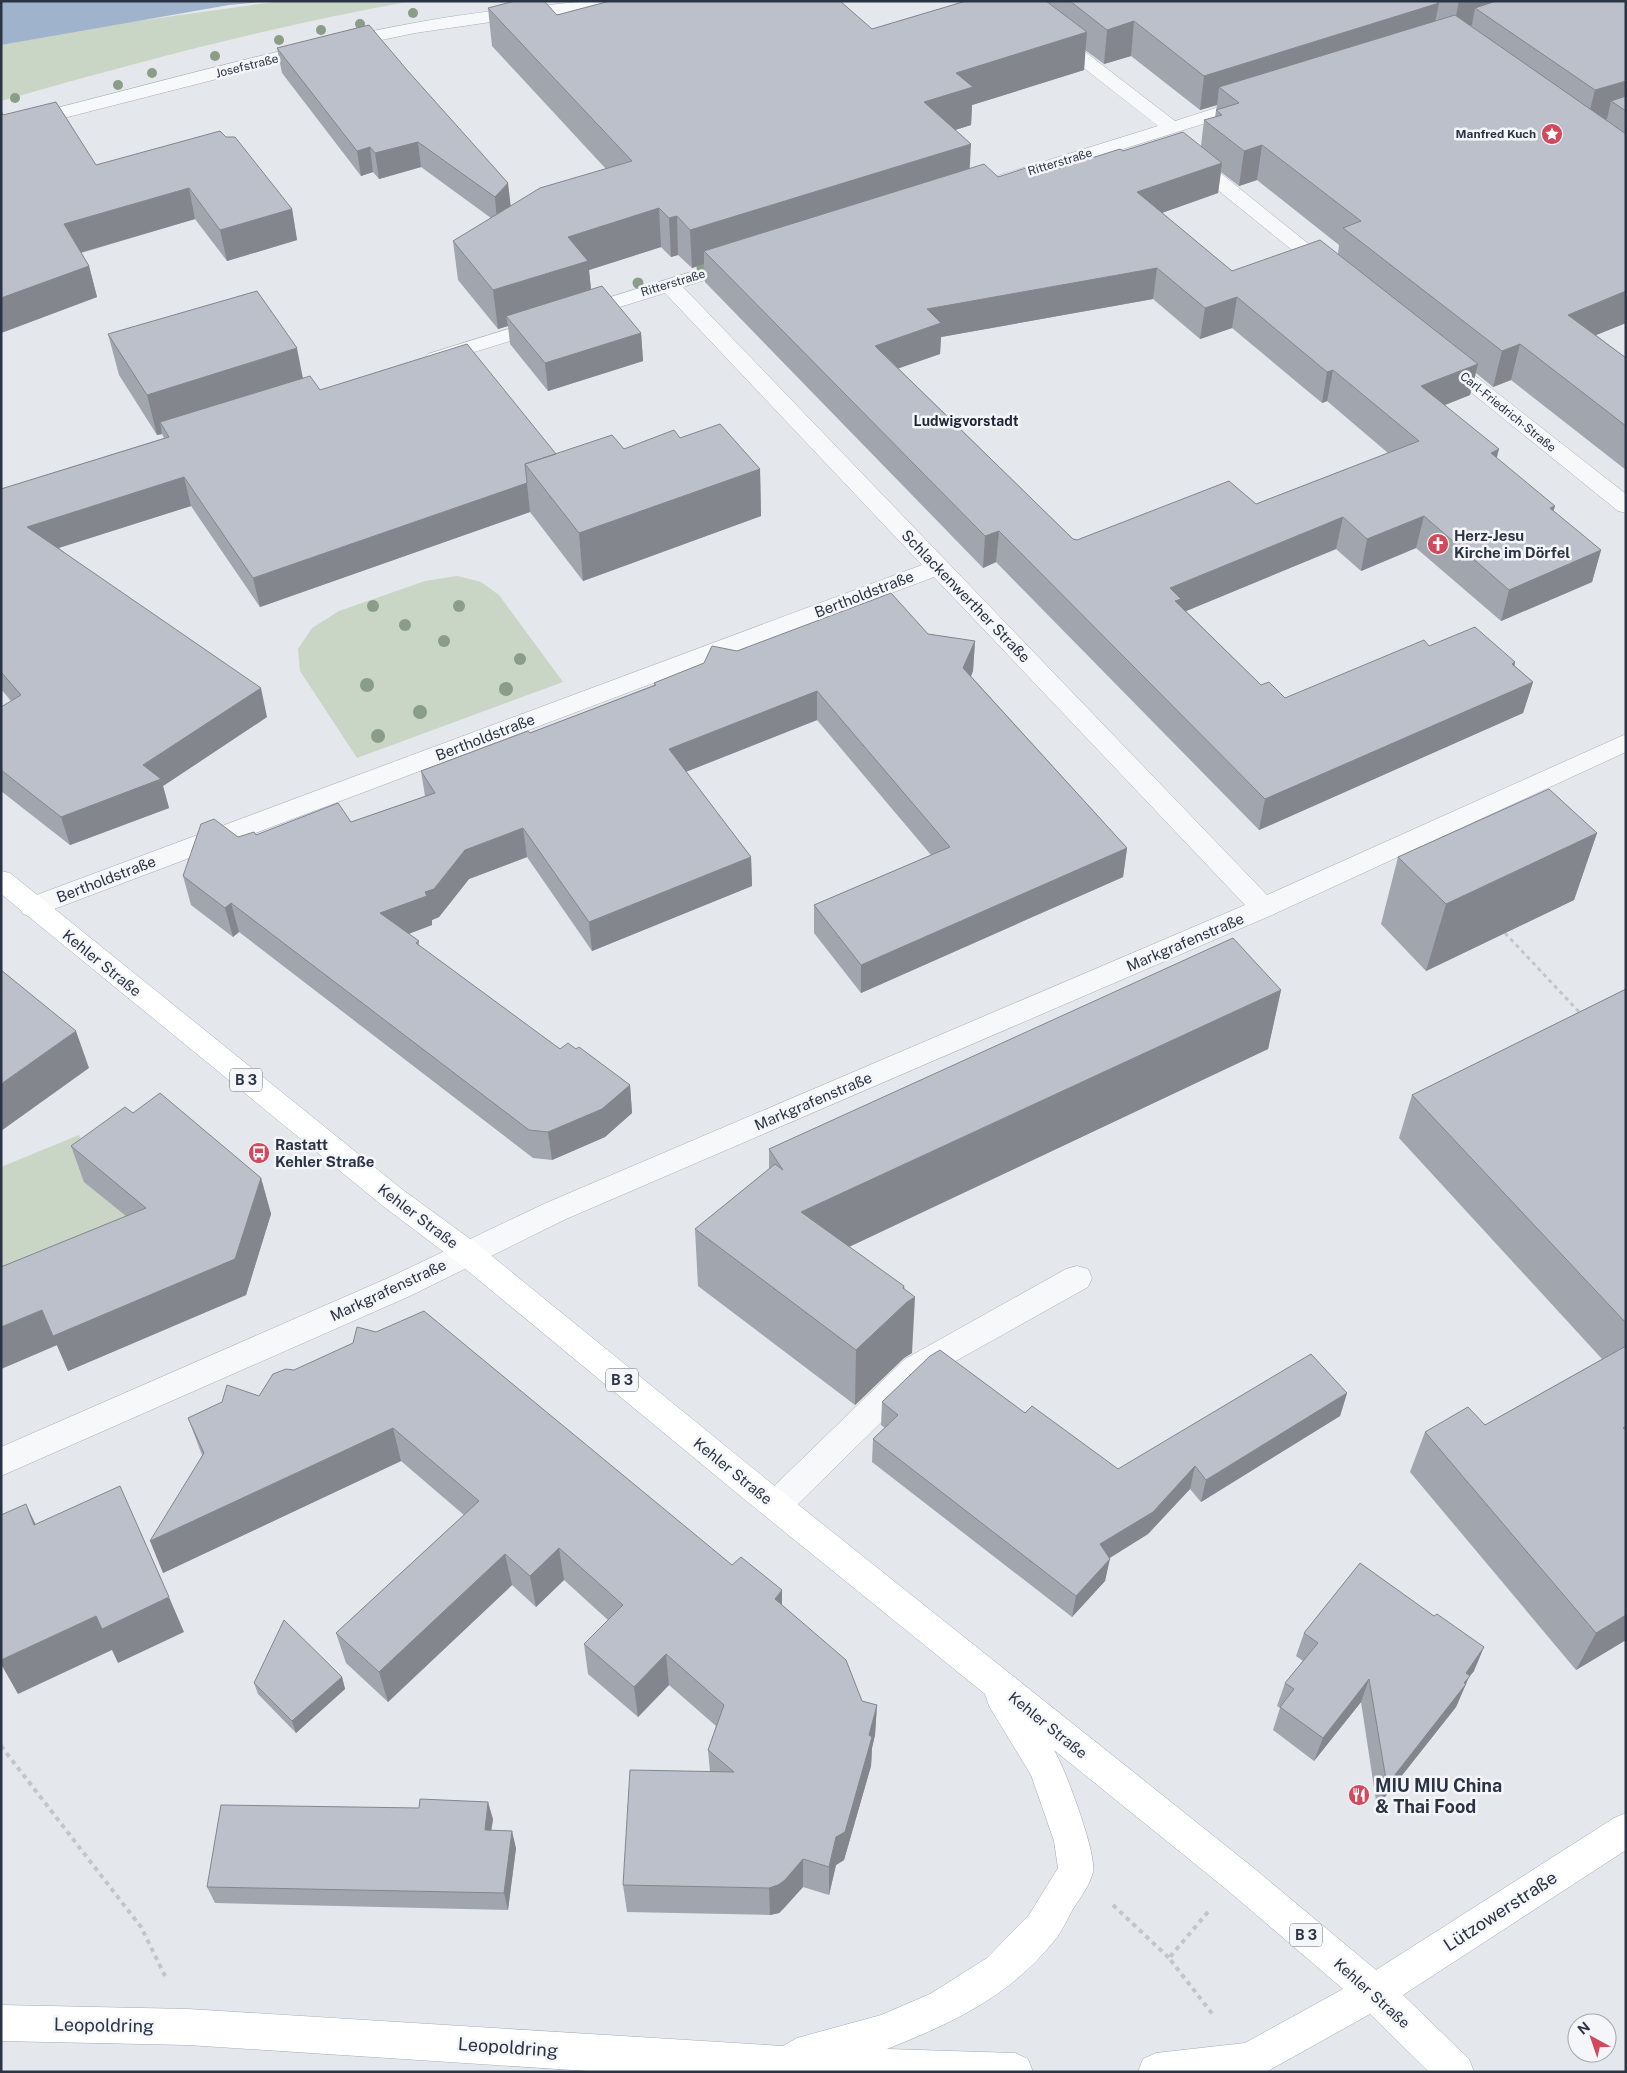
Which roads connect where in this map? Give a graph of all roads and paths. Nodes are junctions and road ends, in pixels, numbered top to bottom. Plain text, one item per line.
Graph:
1 (645, 1) edge
2 (1007, 1) edge
3 (1268, 97) edge
4 (1, 128) edge
5 (1164, 130) junction
6 (981, 187) edge
7 (752, 258) edge
8 (1341, 279) edge
9 (669, 285) junction
10 (1426, 346) edge
11 (421, 362) edge
12 (1626, 506) edge
13 (938, 567) junction
14 (1626, 742) edge
15 (1, 880) edge
16 (32, 907) junction
17 (1263, 908) junction
18 (1505, 933) edge
19 (1587, 1020) edge
20 (467, 1253) junction
21 (1076, 1278) dead end
22 (1, 1462) edge
23 (776, 1505) junction
24 (990, 1677) junction
25 (1, 1746) edge
26 (1626, 1830) edge
27 (1076, 1871) junction
28 (1238, 1878) junction
29 (1169, 1958) junction
30 (1374, 1992) junction
31 (1, 2023) edge
32 (188, 2027) junction
33 (1249, 2061) junction
34 (772, 2064) junction
35 (1015, 2072) edge
36 (1156, 2072) edge
37 (1456, 2072) edge

1 - 4 street, Josefstraße
2 - 5 street
3 - 5 street, Ritterstraße
5 - 6 street, Ritterstraße
5 - 8 street
7 - 9 street, Ritterstraße
9 - 11 street, Ritterstraße
9 - 13 street, Schlackenwerther Straße
10 - 12 street, Carl-Friedrich-Straße
13 - 16 street, Bertholdstraße
13 - 17 street, Schlackenwerther Straße
14 - 17 street, Markgrafenstraße
15 - 16 main road, Kehler Straße / B 3
16 - 20 main road, Kehler Straße / B 3
17 - 20 street, Markgrafenstraße
18 - 19 path
20 - 22 street, Markgrafenstraße
20 - 23 main road, Kehler Straße / B 3
21 - 23 street
23 - 24 main road, Kehler Straße / B 3
24 - 27 main road
24 - 28 main road, Kehler Straße / B 3
25 - 32 path
26 - 30 main road, Lützowerstraße
27 - 29 path
27 - 34 main road
28 - 29 path
28 - 30 main road, Kehler Straße / B 3
29 - 33 path
30 - 33 main road
30 - 37 main road, Kehler Straße / B 3
31 - 32 main road, Leopoldring
32 - 34 main road, Leopoldring
33 - 36 main road
34 - 35 main road, Leopoldring

